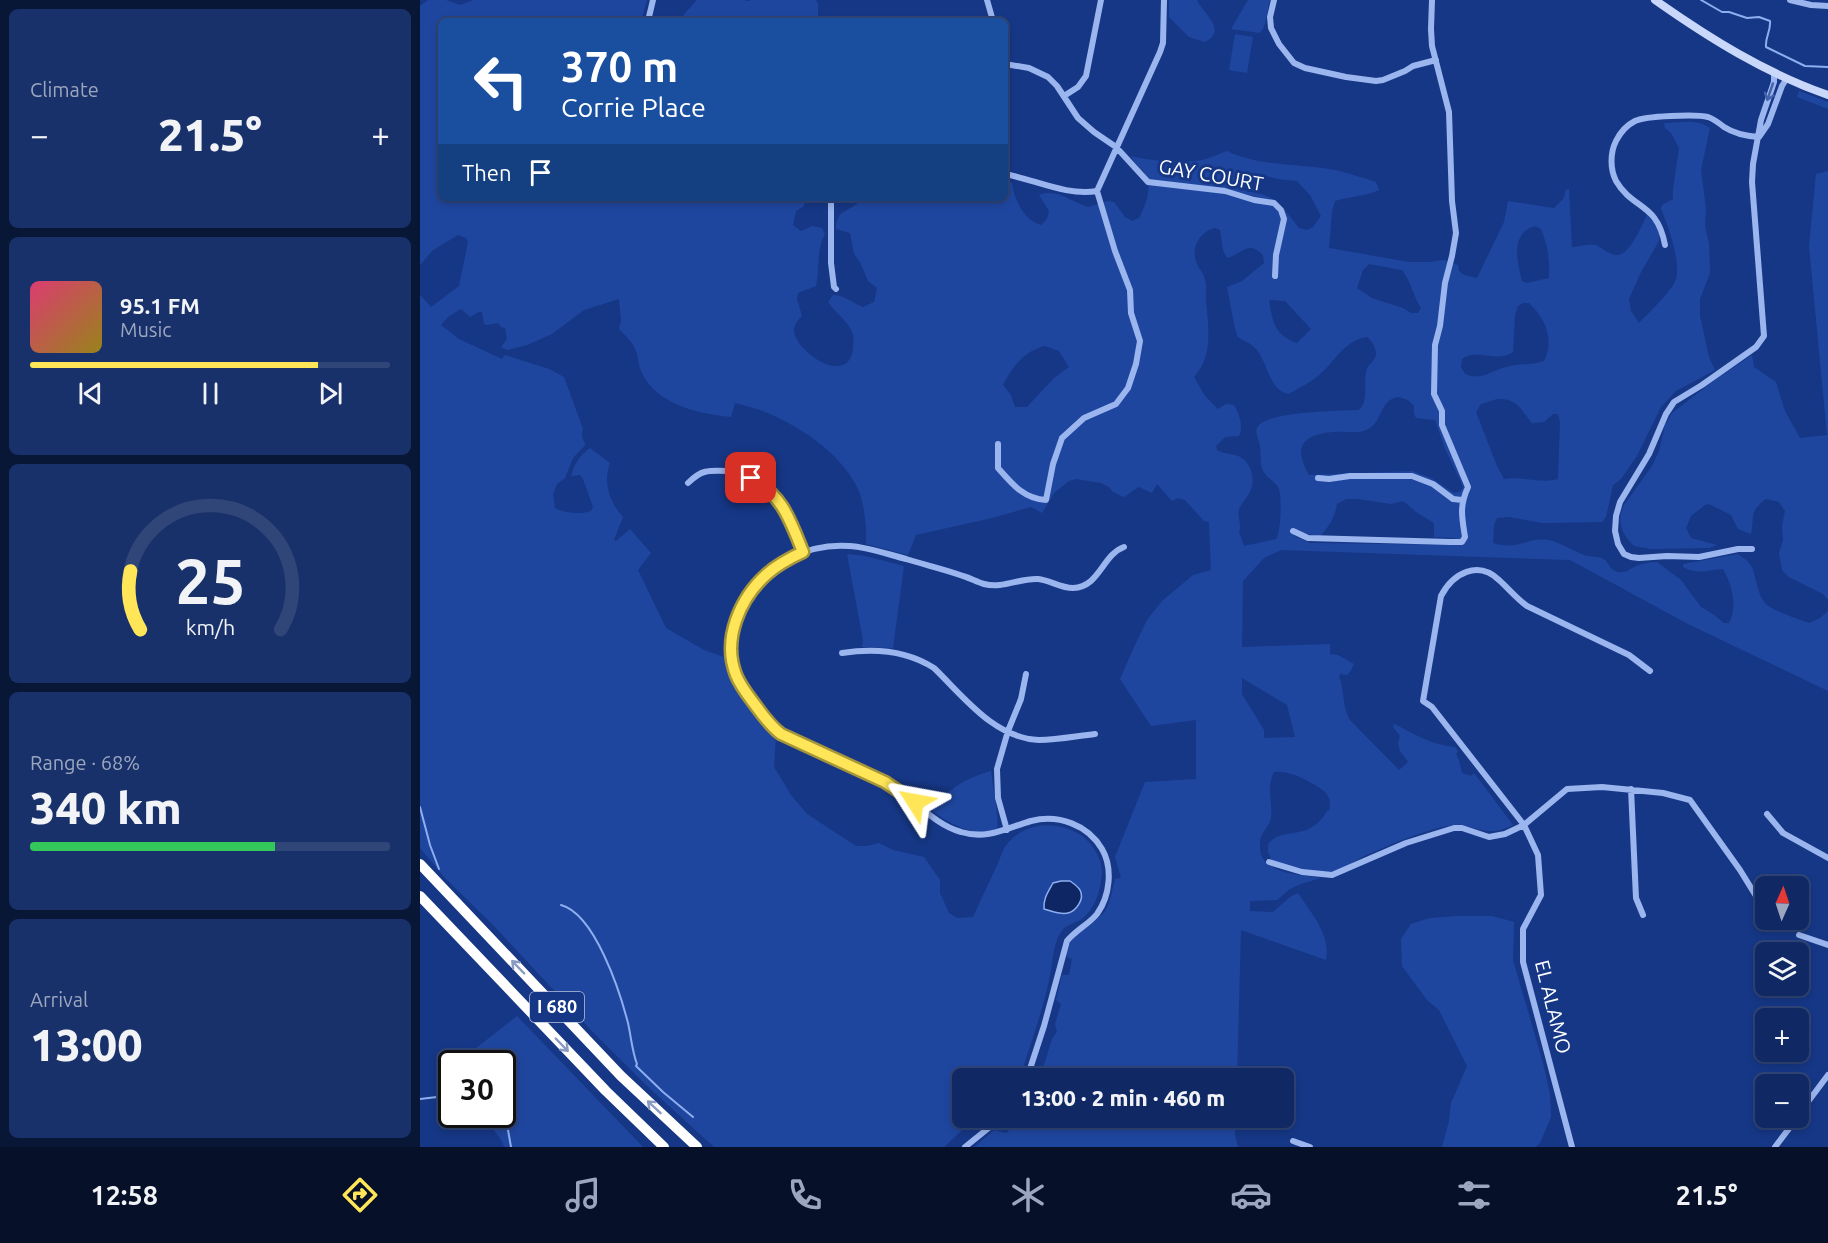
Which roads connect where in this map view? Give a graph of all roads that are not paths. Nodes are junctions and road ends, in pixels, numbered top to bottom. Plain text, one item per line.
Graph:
1 (653, 0) edge
2 (987, 0) edge
3 (1101, 0) edge
4 (1164, 0) edge
5 (1274, 0) edge
6 (1432, 0) edge
7 (1655, 0) edge
8 (1790, 0) edge
9 (1828, 6) edge
10 (649, 18) edge
11 (992, 18) edge
12 (1436, 60) junction
13 (1008, 65) edge
14 (1774, 73) junction
15 (1787, 78) junction
16 (1828, 95) edge
17 (1064, 96) junction
18 (1758, 137) junction
19 (1116, 147) junction
20 (1008, 175) edge
21 (1097, 191) junction
22 (831, 201) edge
23 (1665, 244) dead end
24 (1275, 276) dead end
25 (836, 289) dead end
26 (998, 444) dead end
27 (1318, 478) dead end
28 (688, 483) dead end
29 (1462, 500) junction
30 (1293, 531) dead end
31 (1124, 547) dead end
32 (1752, 549) dead end
33 (803, 552) junction
34 (842, 653) dead end
35 (1650, 671) dead end
36 (1026, 674) dead end
37 (1008, 731) junction
38 (1095, 734) dead end
39 (1631, 789) junction
40 (1767, 814) dead end
41 (1524, 825) junction
42 (1007, 830) junction
43 (1828, 858) edge
44 (1269, 862) dead end
45 (420, 864) edge
46 (1755, 894) edge
47 (420, 896) edge
48 (1643, 915) dead end
49 (1799, 935) dead end
50 (1828, 945) edge
51 (1030, 1068) edge
52 (1828, 1075) edge
53 (1809, 1101) edge
54 (989, 1128) edge
55 (1789, 1128) edge
56 (1293, 1141) dead end
57 (664, 1147) edge
58 (697, 1147) edge
59 (965, 1147) edge
60 (1310, 1147) edge
61 (1572, 1147) edge
62 (1775, 1147) edge

1 - 10 street
2 - 11 street
3 - 17 street
4 - 19 street
5 - 12 street
6 - 12 street
7 - 14 street
8 - 9 street
12 - 29 street
13 - 17 street, GAY COURT
14 - 15 street
14 -> 18 street
15 - 16 street
15 - 18 street
17 - 19 street, GAY COURT
18 - 23 street
18 - 32 street
19 - 21 street
19 - 24 street, GAY COURT
20 - 21 street
21 - 26 street
22 - 25 street
27 - 29 street
28 - 33 street
29 - 30 street
31 - 33 street
33 - 42 street
34 - 37 street
35 - 41 street, EL ALAMO
36 - 37 street
37 - 38 street
37 - 42 street
39 - 41 street
39 - 46 street
39 - 48 street
40 - 43 street
41 - 44 street
41 - 61 street, EL ALAMO
42 - 51 street
58 -> 45 highway, I 680
47 -> 57 highway, I 680
49 - 50 street
52 - 53 street
54 - 59 street
55 - 62 street
56 - 60 street

